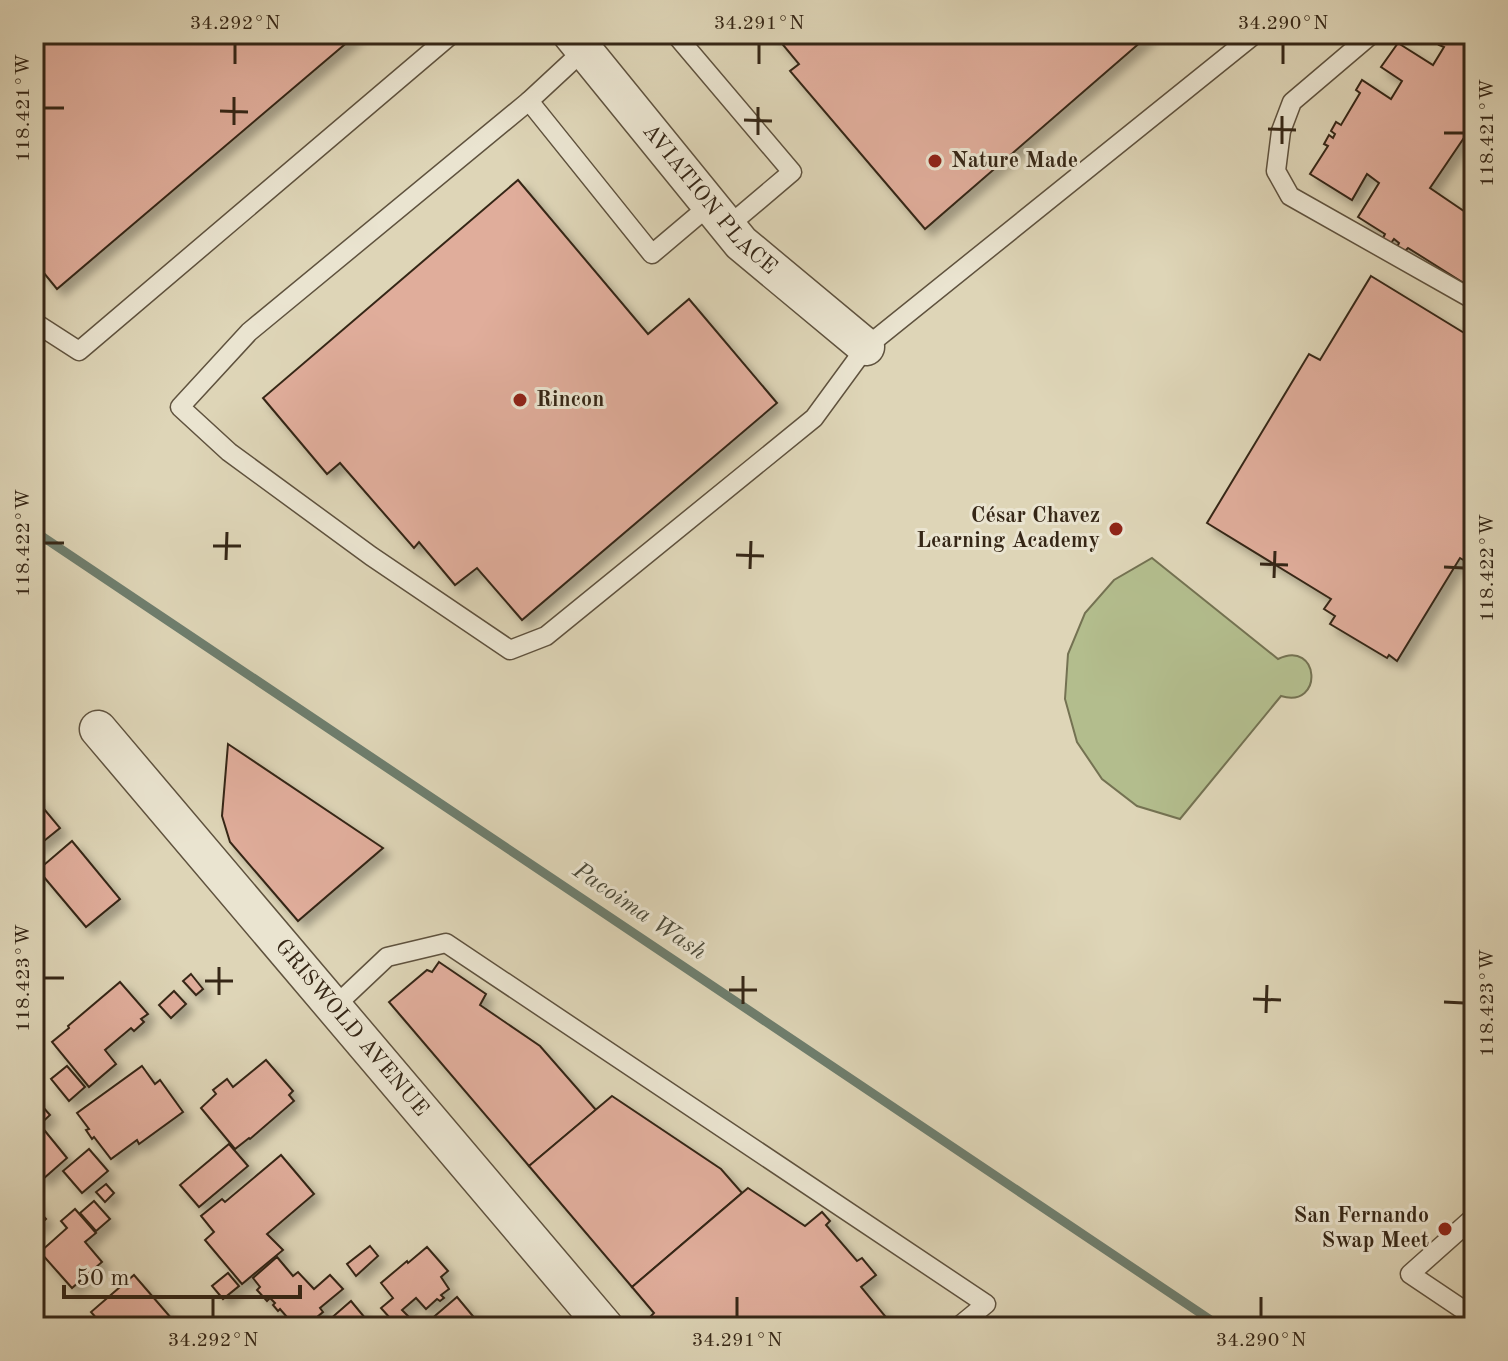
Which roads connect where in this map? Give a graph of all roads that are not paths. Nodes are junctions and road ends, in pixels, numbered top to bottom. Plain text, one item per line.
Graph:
1 (452, 34) edge
2 (675, 34) edge
3 (1255, 34) edge
4 (1372, 34) edge
5 (578, 42) edge
6 (529, 101) junction
7 (719, 216) junction
8 (1474, 300) edge
9 (34, 322) edge
10 (866, 347) junction
11 (98, 729) dead end
12 (334, 1007) junction
13 (1474, 1217) edge
14 (1474, 1317) edge
15 (605, 1327) edge
16 (958, 1327) edge

1 - 9 lane
2 - 7 lane
3 - 10 lane
4 - 8 lane
5 - 6 lane
5 - 7 street, AVIATION PLACE
6 - 7 lane
6 - 10 lane
7 - 10 street, AVIATION PLACE
11 - 12 street, GRISWOLD AVENUE
12 - 15 street, GRISWOLD AVENUE
12 - 16 lane
13 - 14 lane

